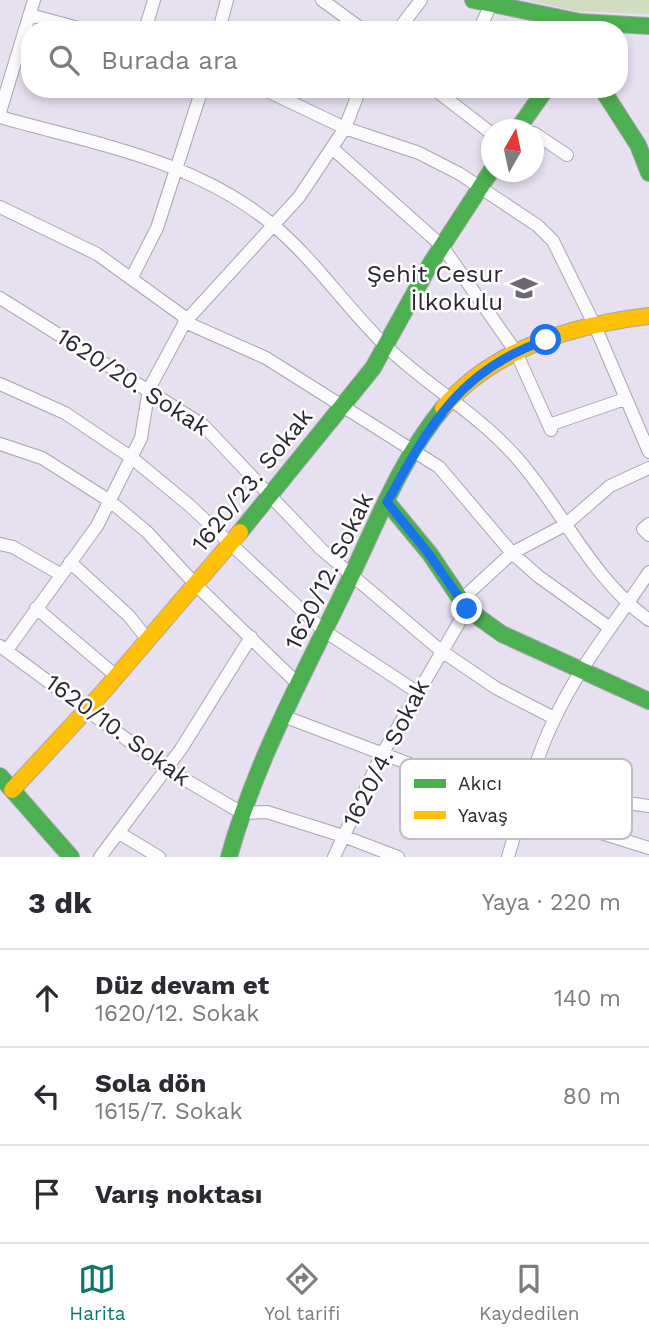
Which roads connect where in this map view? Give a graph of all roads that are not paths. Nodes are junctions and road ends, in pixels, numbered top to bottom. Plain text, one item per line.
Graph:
1 (34, 0) edge
2 (155, 0) edge
3 (227, 0) edge
4 (322, 0) edge
5 (421, 0) edge
6 (473, 0) edge
7 (491, 4) junction
8 (30, 15) junction
9 (28, 21) edge
10 (52, 21) edge
11 (148, 21) edge
12 (221, 21) edge
13 (351, 21) edge
14 (405, 21) edge
15 (483, 21) edge
16 (560, 21) edge
17 (628, 26) edge
18 (649, 26) edge
19 (21, 38) edge
20 (6, 75) edge
21 (199, 98) edge
22 (282, 98) edge
23 (357, 98) edge
24 (446, 98) edge
25 (541, 98) edge
26 (608, 98) edge
27 (0, 115) edge
28 (530, 119) edge
29 (481, 125) edge
30 (345, 128) junction
31 (544, 140) edge
32 (332, 148) junction
33 (568, 155) dead end
34 (177, 167) junction
35 (649, 173) edge
36 (484, 182) edge
37 (481, 187) junction
38 (0, 207) edge
39 (273, 225) junction
40 (442, 246) junction
41 (132, 278) junction
42 (0, 298) edge
43 (649, 316) edge
44 (185, 322) junction
45 (595, 326) junction
46 (387, 347) junction
47 (516, 352) junction
48 (0, 384) edge
49 (149, 389) junction
50 (453, 397) junction
51 (625, 399) junction
52 (341, 405) junction
53 (0, 444) edge
54 (415, 452) junction
55 (649, 452) edge
56 (131, 458) junction
57 (649, 468) edge
58 (269, 497) junction
59 (110, 501) junction
60 (387, 502) junction
61 (649, 524) edge
62 (565, 525) junction
63 (649, 535) edge
64 (0, 544) edge
65 (232, 545) junction
66 (512, 553) junction
67 (70, 562) junction
68 (649, 572) edge
69 (60, 574) junction
70 (352, 574) junction
71 (195, 584) junction
72 (465, 604) junction
73 (628, 604) junction
74 (36, 608) junction
75 (649, 620) edge
76 (610, 628) junction
77 (323, 630) junction
78 (251, 637) junction
79 (148, 640) junction
80 (4, 648) edge
81 (440, 650) junction
82 (581, 670) junction
83 (115, 676) junction
84 (299, 685) junction
85 (417, 692) junction
86 (649, 701) edge
87 (85, 711) junction
88 (283, 716) junction
89 (554, 718) junction
90 (381, 756) junction
91 (538, 759) edge
92 (400, 763) edge
93 (167, 769) junction
94 (0, 776) edge
95 (12, 790) junction
96 (242, 813) junction
97 (119, 833) junction
98 (343, 836) junction
99 (513, 839) edge
100 (621, 839) edge
101 (649, 848) edge
102 (71, 857) edge
103 (100, 857) edge
104 (159, 857) edge
105 (229, 857) edge
106 (334, 857) edge
107 (398, 857) edge
108 (508, 857) edge

1 - 8 street
2 - 11 street
3 - 12 street
4 - 13 street
5 - 14 street
6 - 7 street
7 - 15 street
7 - 16 street
8 - 9 street
8 - 10 street
17 - 18 street
19 - 20 street
20 - 27 street
21 - 34 street
22 - 30 street
23 - 30 street
24 - 29 street
25 - 28 street
26 - 35 street
27 - 34 street
30 - 32 street
30 - 37 street
31 - 33 street
32 - 39 street
32 - 40 street
34 - 39 street
34 - 41 street
36 - 37 street, 1620/23. Sokak
37 - 40 street, 1620/23. Sokak
37 - 45 street
38 - 41 street
39 - 44 street
39 - 46 street
40 - 46 street, 1620/23. Sokak
40 - 47 street
41 - 44 street
42 - 49 street, 1620/20. Sokak
43 - 45 street, 1620/12. Sokak
44 - 49 street
44 - 52 street
45 - 47 street, 1620/12. Sokak
45 - 51 street
46 - 50 street
46 - 52 street, 1620/23. Sokak
47 - 50 street, 1620/12. Sokak
47 - 51 street
48 - 56 street
49 - 56 street
49 - 58 street, 1620/20. Sokak
50 - 54 street, 1620/12. Sokak
50 - 62 street
51 - 55 street
52 - 54 street
52 - 58 street, 1620/23. Sokak
53 - 59 street
54 - 60 street, 1620/12. Sokak
54 - 66 street
56 - 59 street
56 - 65 street
57 - 62 street, 1620/4. Sokak
58 - 65 street, 1620/23. Sokak
58 - 70 street, 1620/20. Sokak
59 - 67 street
59 - 71 street
60 - 70 street, 1620/12. Sokak
60 - 72 street
61 - 63 street
62 - 66 street, 1620/4. Sokak
62 - 73 street
64 - 69 street
65 - 71 street, 1620/23. Sokak
65 - 77 street
66 - 72 street, 1620/4. Sokak
66 - 76 street
67 - 69 street
67 - 79 street
68 - 73 street
69 - 74 street
70 - 77 street, 1620/12. Sokak
70 - 81 street, 1620/20. Sokak
71 - 78 street
71 - 79 street, 1620/23. Sokak
72 - 81 street, 1620/4. Sokak
72 - 82 street
73 - 75 street
73 - 76 street
74 - 80 street
74 - 83 street
76 - 82 street
77 - 84 street, 1620/12. Sokak
77 - 85 street
78 - 84 street
78 - 93 street
79 - 83 street, 1620/23. Sokak
80 - 87 street, 1620/10. Sokak
81 - 85 street, 1620/4. Sokak
81 - 89 street, 1620/20. Sokak
82 - 86 street
82 - 89 street
83 - 87 street, 1620/23. Sokak
84 - 88 street, 1620/12. Sokak
85 - 90 street, 1620/4. Sokak
87 - 93 street, 1620/10. Sokak
87 - 95 street, 1620/23. Sokak
88 - 90 street
88 - 96 street, 1620/12. Sokak
89 - 91 street
90 - 92 street
90 - 98 street, 1620/4. Sokak
93 - 96 street, 1620/10. Sokak
93 - 97 street
94 - 95 street
95 - 102 street
96 - 98 street, 1620/10. Sokak
96 - 105 street, 1620/12. Sokak
97 - 103 street
97 - 104 street
98 - 106 street, 1620/4. Sokak
98 - 107 street, 1620/10. Sokak
99 - 108 street
100 - 101 street

